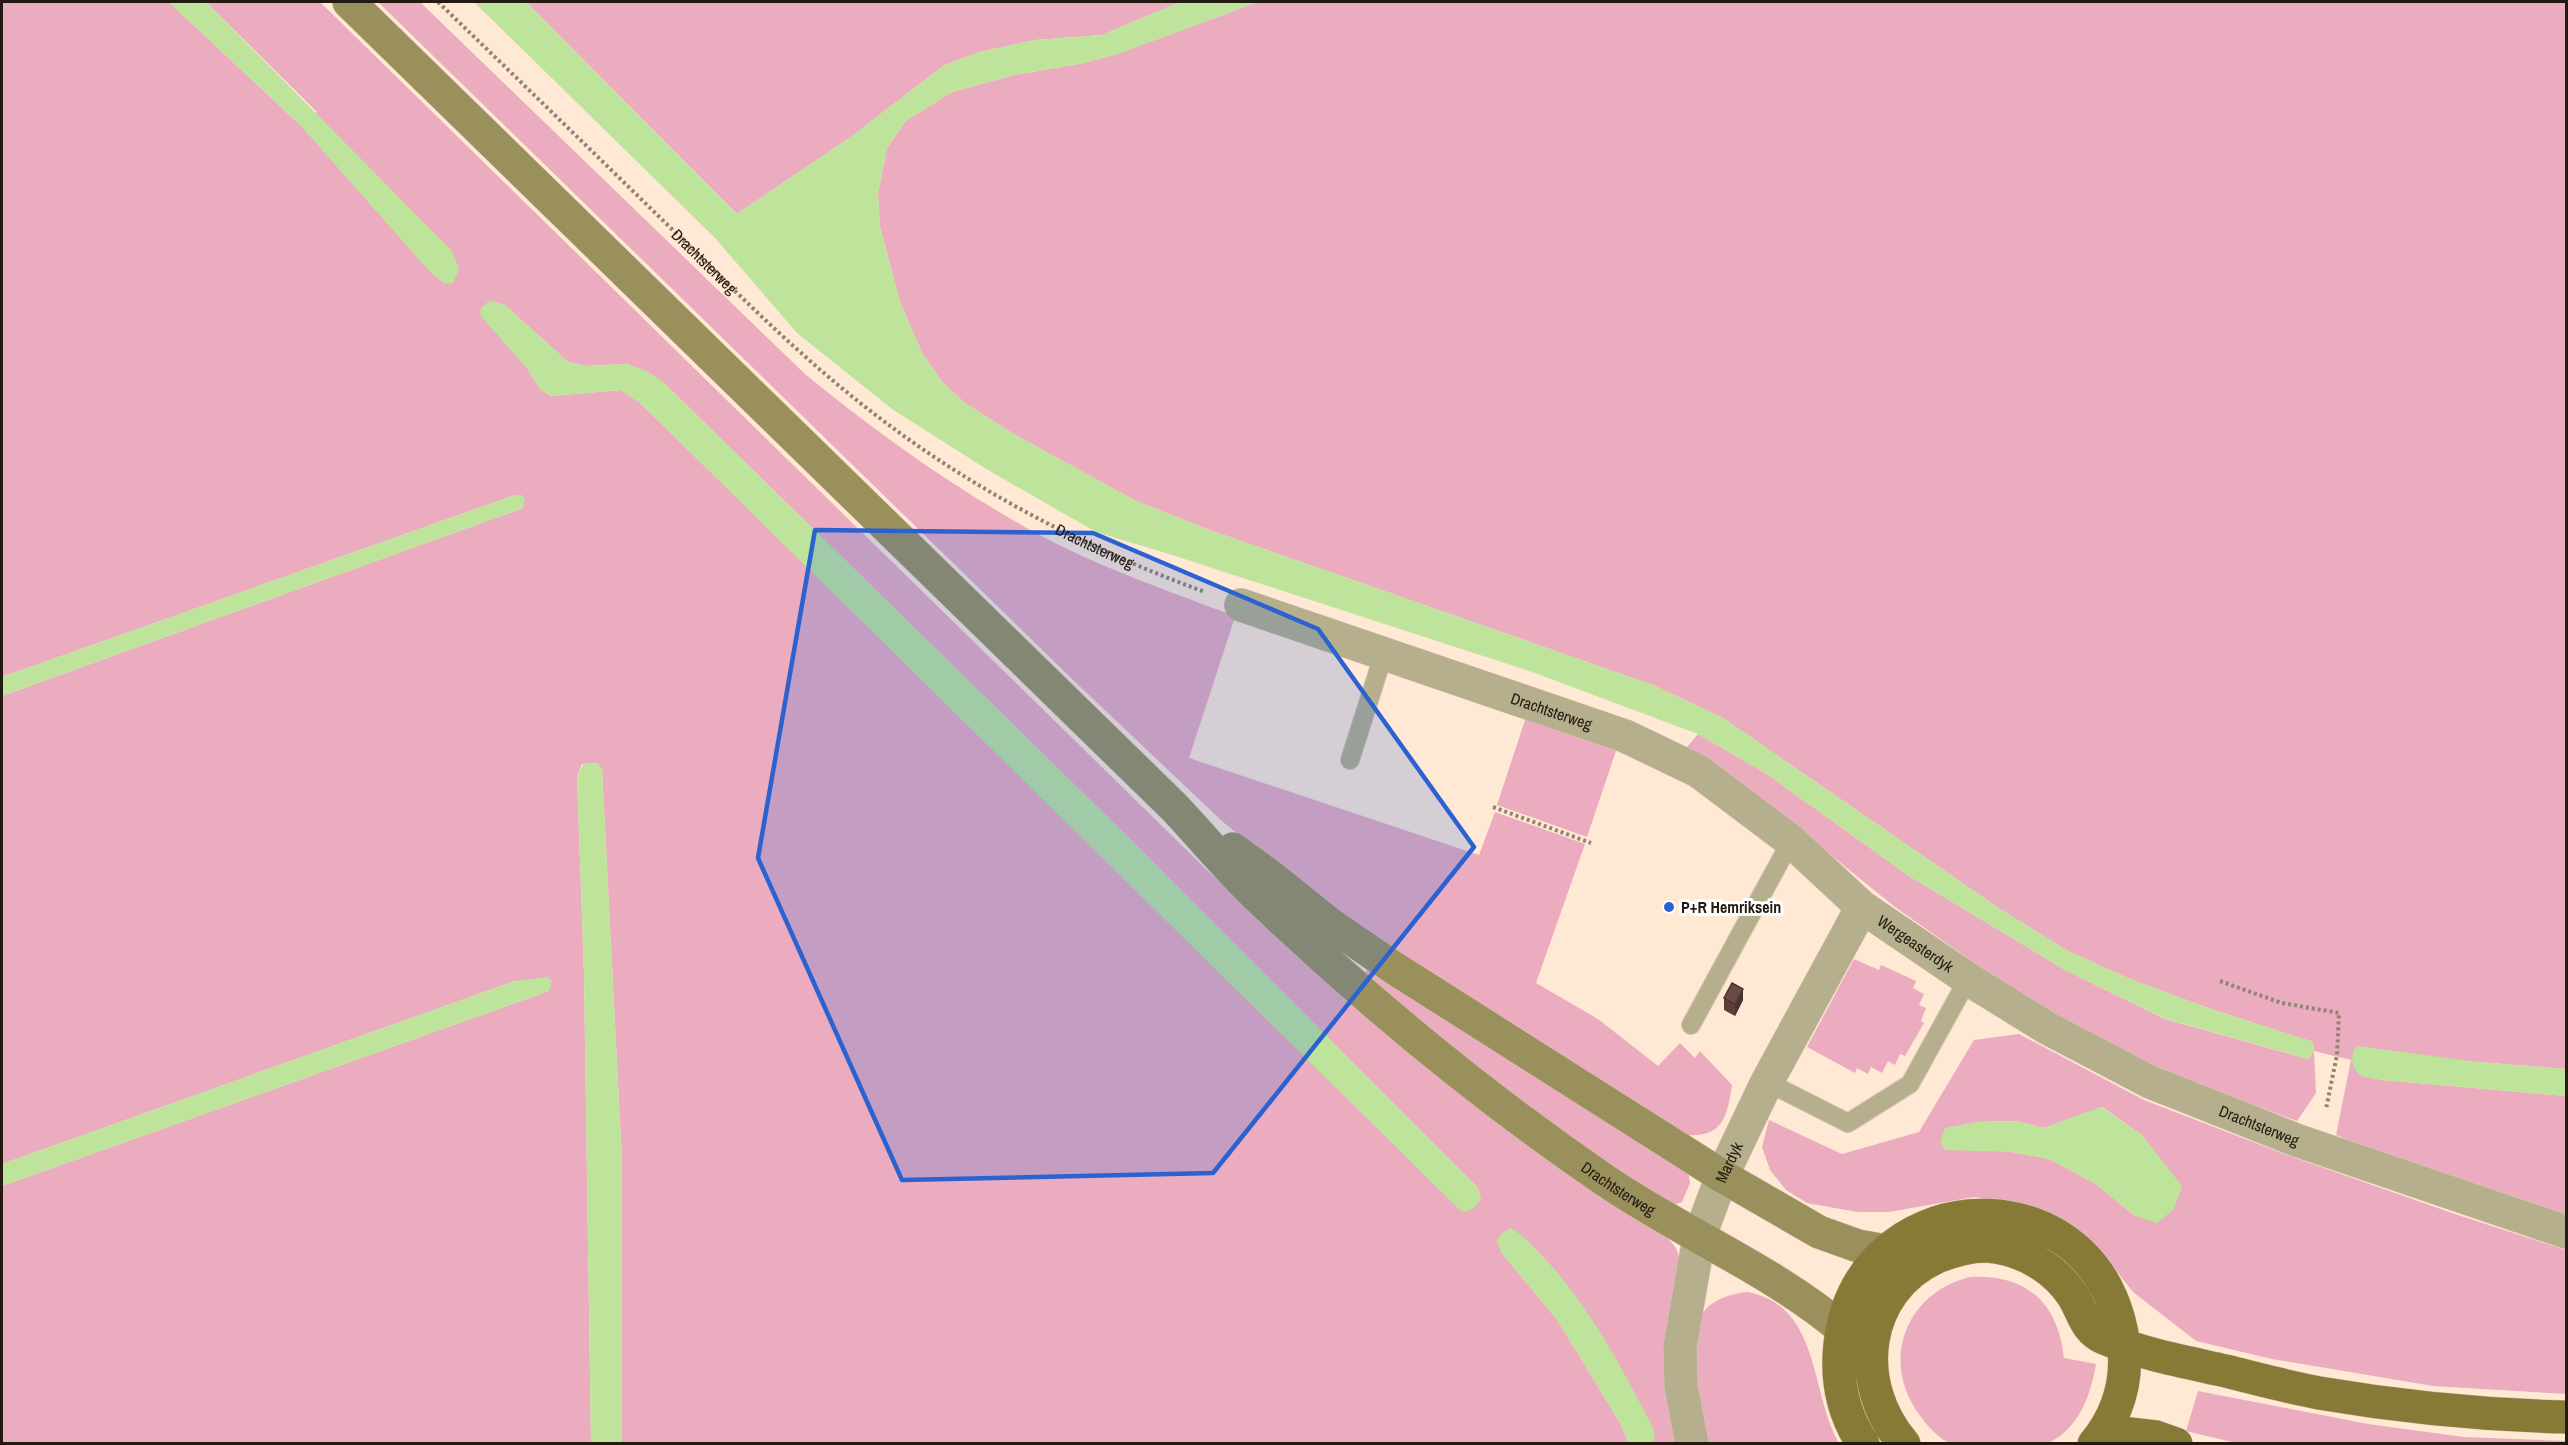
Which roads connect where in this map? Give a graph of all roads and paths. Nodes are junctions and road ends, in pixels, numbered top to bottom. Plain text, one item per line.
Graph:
1 (349, 2) edge
2 (438, 2) edge
3 (1241, 605) joint
4 (1383, 653) junction
5 (1350, 760) dead end
6 (1493, 807) dead end
7 (1175, 808) junction
8 (1791, 842) junction
9 (1591, 843) dead end
10 (1862, 907) junction
11 (1968, 979) junction
12 (2220, 981) dead end
13 (1691, 1025) dead end
14 (1767, 1082) junction
15 (2313, 1146) junction
16 (1722, 1176) junction
17 (2566, 1233) edge
18 (1699, 1238) junction
19 (1886, 1251) junction
20 (1841, 1328) junction
21 (2126, 1345) junction
22 (1871, 1351) junction
23 (2566, 1418) edge
24 (2099, 1437) edge
25 (1692, 1443) edge
26 (1863, 1443) edge
27 (1904, 1443) edge
28 (2176, 1443) edge

1 - 7 main road, Drachtsterweg
2 - 3 path, Drachtsterweg
3 - 4 street, Drachtsterweg
4 - 5 lane
4 - 8 street, Drachtsterweg
6 - 9 path
7 - 16 main road, Drachtsterweg
7 - 18 main road, Drachtsterweg
8 - 10 street, Drachtsterweg
8 - 13 lane
10 - 11 street, Wergeasterdyk
10 - 14 street, Mardyk
11 - 14 lane
11 - 15 street, Drachtsterweg
12 - 15 path
14 - 16 street, Mardyk
15 - 17 street, Drachtsterweg
16 - 18 street, Mardyk
16 - 19 main road, Drachtsterweg
18 - 20 main road, Drachtsterweg
18 - 25 street, Mardyk
19 - 20 main road
19 - 21 main road
20 - 22 main road
20 - 26 main road
21 - 22 main road
21 - 23 main road
21 - 24 main road
22 - 27 main road
24 - 28 main road

